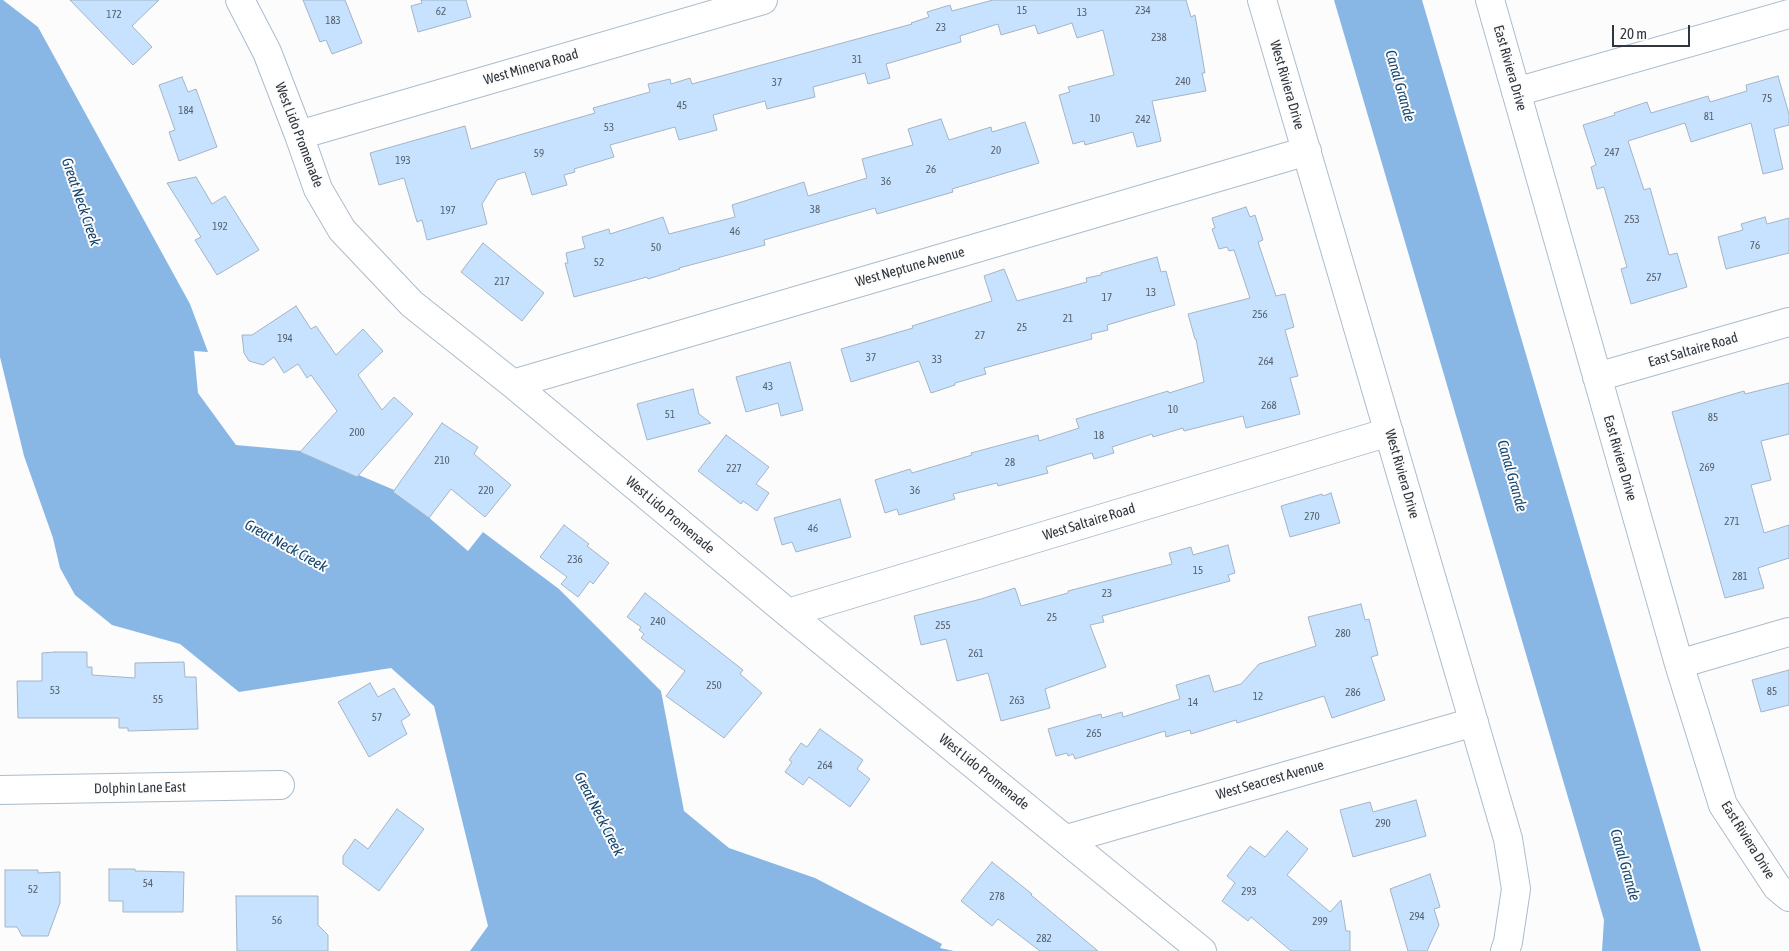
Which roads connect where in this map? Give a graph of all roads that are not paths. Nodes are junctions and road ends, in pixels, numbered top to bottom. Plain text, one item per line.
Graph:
1 (240, 0) edge
2 (763, 0) edge
3 (1262, 0) edge
4 (1490, 0) edge
5 (1789, 14) edge
6 (1516, 92) junction
7 (299, 135) junction
8 (1307, 151) junction
9 (1789, 322) edge
10 (1597, 377) junction
11 (513, 384) junction
12 (1389, 432) junction
13 (788, 613) junction
14 (1789, 632) edge
15 (1679, 664) junction
16 (1474, 722) junction
17 (280, 785) dead end
18 (0, 790) edge
19 (1067, 839) junction
20 (1789, 898) edge
21 (1202, 951) edge
22 (1505, 951) edge

1 - 7 street, West Lido Promenade
2 - 7 street, West Minerva Road
3 - 8 street, West Riviera Drive
4 - 6 street, East Riviera Drive
5 - 6 street
6 - 10 street, East Riviera Drive
7 - 11 street, West Lido Promenade
8 - 11 street, West Neptune Avenue
8 - 12 street, West Riviera Drive
9 - 10 street, East Saltaire Road
10 - 15 street, East Riviera Drive
11 - 13 street, West Lido Promenade
12 - 13 street, West Saltaire Road
12 - 16 street, West Riviera Drive
13 - 19 street, West Lido Promenade
14 - 15 street
15 - 20 street, East Riviera Drive
16 - 19 street, West Seacrest Avenue
16 - 22 street, West Riviera Drive
17 - 18 street, Dolphin Lane East
19 - 21 street, West Lido Promenade

